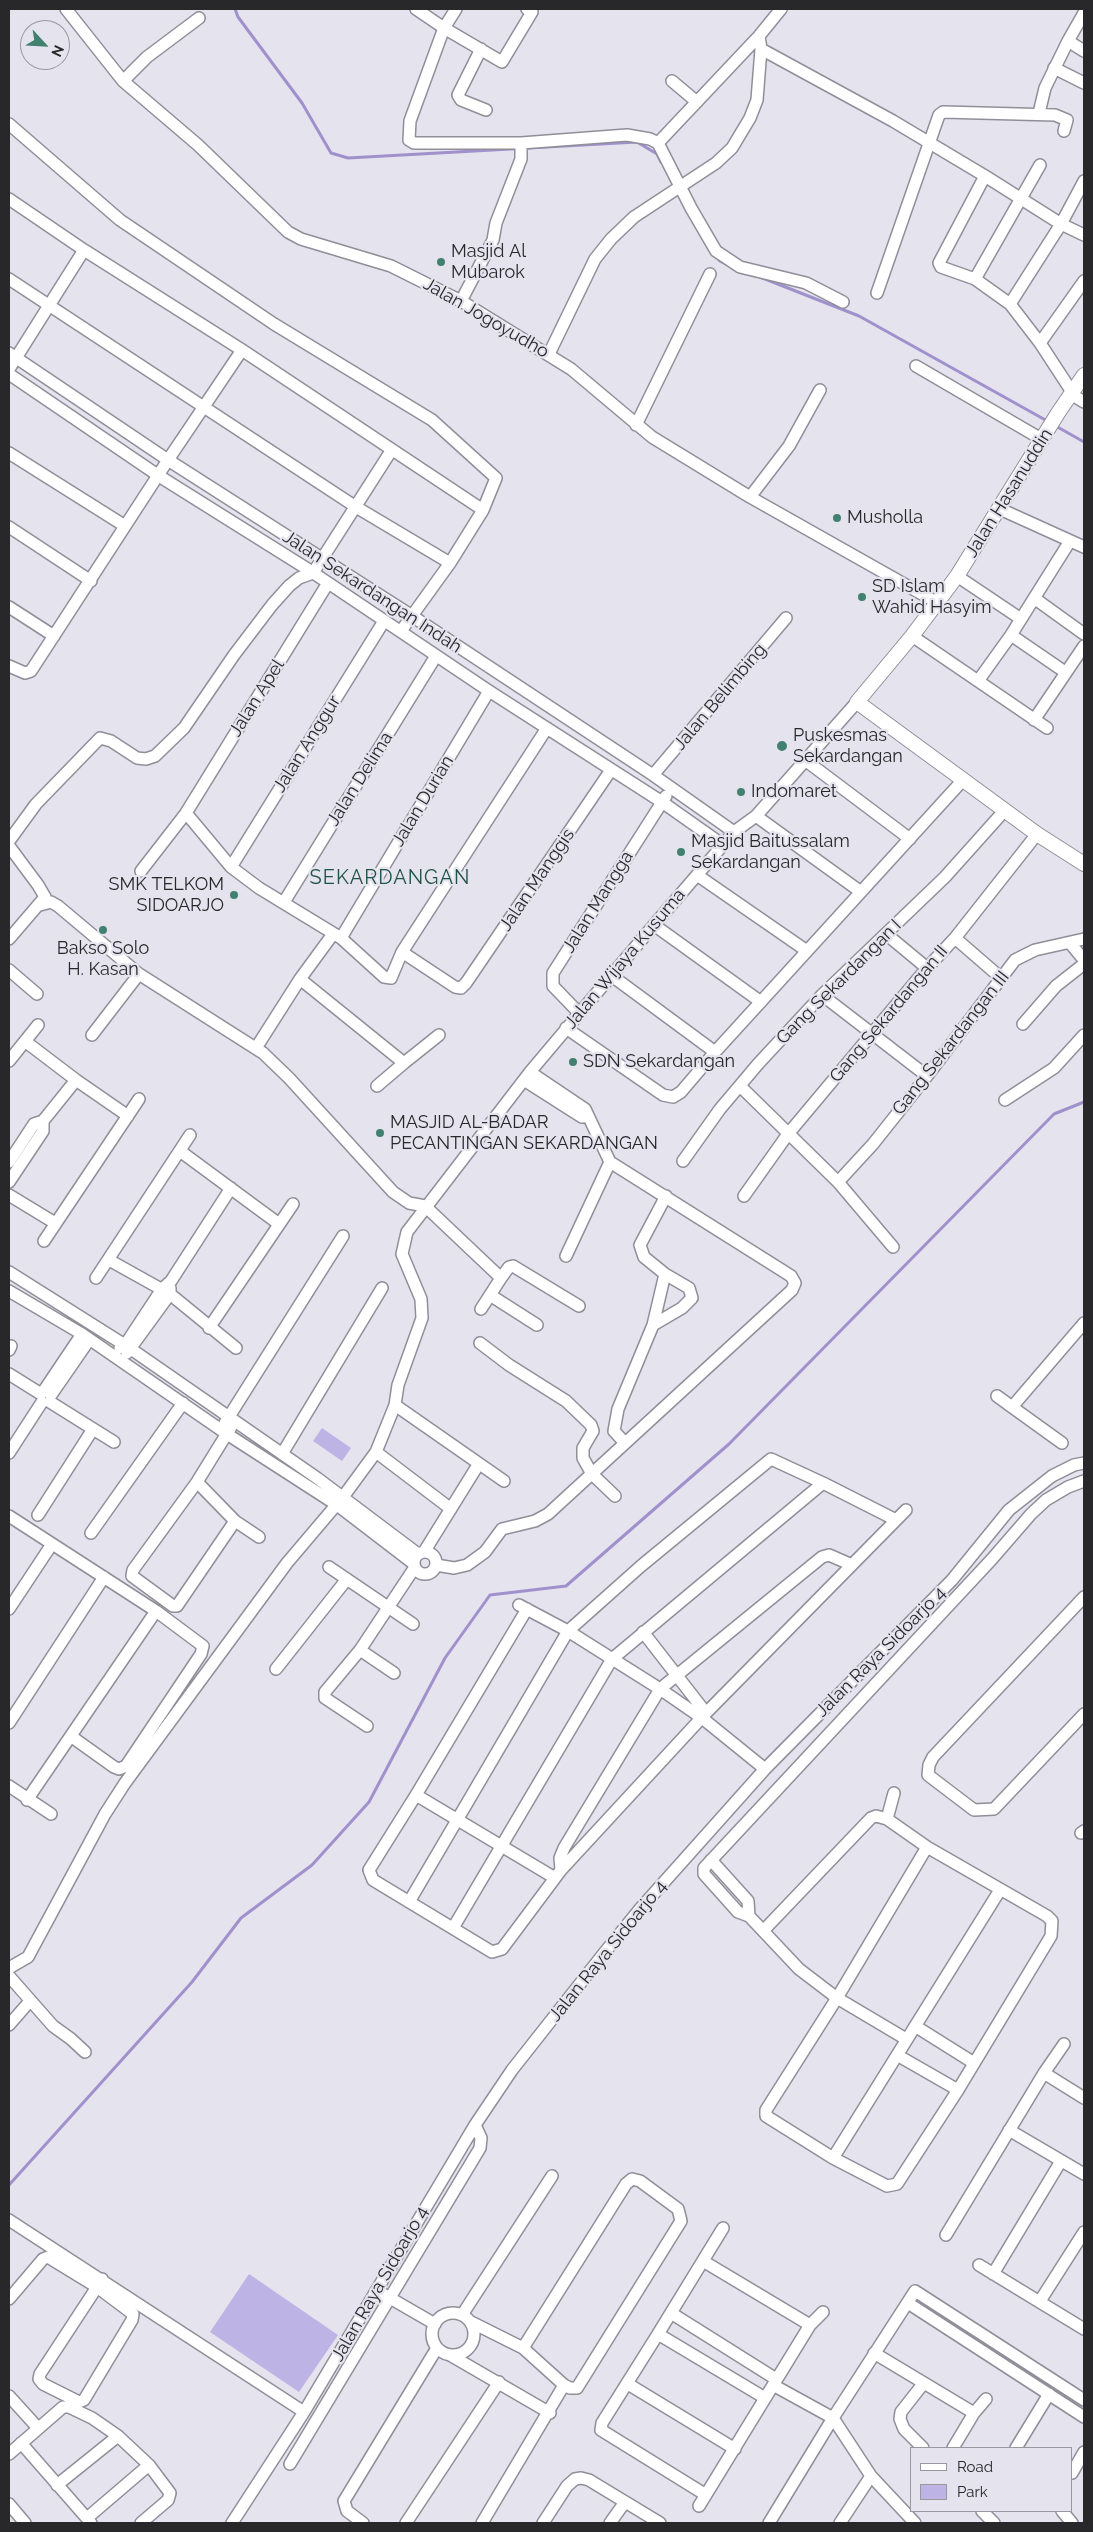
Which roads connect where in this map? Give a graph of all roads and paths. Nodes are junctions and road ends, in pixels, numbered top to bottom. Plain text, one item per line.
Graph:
1 (66, 9) edge
2 (416, 9) edge
3 (456, 9) edge
4 (781, 9) edge
5 (532, 10) edge
6 (1084, 13) edge
7 (199, 18) dead end
8 (444, 28) junction
9 (759, 36) junction
10 (1068, 41) junction
11 (481, 49) junction
12 (762, 49) junction
13 (1084, 51) edge
14 (1054, 68) junction
15 (123, 81) junction
16 (672, 81) dead end
17 (1084, 83) edge
18 (697, 102) junction
19 (486, 110) dead end
20 (1039, 113) junction
21 (9, 124) edge
22 (1064, 131) dead end
23 (930, 142) junction
24 (658, 143) junction
25 (521, 144) junction
26 (1040, 164) dead end
27 (985, 176) junction
28 (1084, 181) edge
29 (679, 187) junction
30 (9, 199) edge
31 (1021, 200) junction
32 (1061, 224) junction
33 (1084, 235) edge
34 (84, 250) junction
35 (710, 274) dead end
36 (9, 279) edge
37 (975, 279) junction
38 (1084, 281) edge
39 (876, 293) dead end
40 (462, 301) junction
41 (844, 302) dead end
42 (1010, 304) junction
43 (50, 306) junction
44 (1040, 343) junction
45 (242, 350) junction
46 (548, 354) junction
47 (12, 356) edge
48 (916, 366) dead end
49 (9, 369) edge
50 (9, 374) edge
51 (1084, 375) edge
52 (820, 390) dead end
53 (1072, 393) junction
54 (1084, 402) edge
55 (205, 407) junction
56 (636, 425) junction
57 (1044, 437) junction
58 (391, 451) junction
59 (9, 453) edge
60 (168, 460) junction
61 (159, 476) junction
62 (750, 497) junction
63 (356, 507) junction
64 (1000, 509) junction
65 (483, 510) junction
66 (125, 526) junction
67 (9, 527) edge
68 (1070, 541) junction
69 (1084, 547) edge
70 (322, 560) junction
71 (450, 563) junction
72 (313, 573) junction
73 (957, 576) junction
74 (91, 581) junction
75 (328, 583) junction
76 (1034, 598) junction
77 (936, 602) junction
78 (9, 607) edge
79 (412, 616) junction
80 (786, 618) dead end
81 (1021, 619) junction
82 (384, 621) junction
83 (401, 631) junction
84 (1084, 634) edge
85 (1011, 635) junction
86 (54, 636) junction
87 (912, 636) junction
88 (1084, 646) edge
89 (436, 656) junction
90 (9, 666) edge
91 (1065, 672) junction
92 (978, 681) junction
93 (489, 691) junction
94 (857, 702) junction
95 (544, 704) junction
96 (535, 720) junction
97 (1034, 720) junction
98 (548, 728) junction
99 (1047, 728) dead end
100 (805, 760) junction
101 (611, 770) junction
102 (653, 775) junction
103 (963, 780) junction
104 (671, 788) junction
105 (662, 802) junction
106 (1004, 810) junction
107 (186, 813) junction
108 (756, 816) junction
109 (734, 832) junction
110 (1037, 834) junction
111 (910, 839) junction
112 (9, 840) edge
113 (723, 845) junction
114 (9, 846) edge
115 (1084, 864) edge
116 (231, 866) junction
117 (141, 871) dead end
118 (697, 875) junction
119 (861, 892) junction
120 (284, 902) junction
121 (40, 905) junction
122 (654, 925) junction
123 (886, 934) junction
124 (337, 936) junction
125 (955, 938) junction
126 (1084, 938) edge
127 (9, 939) edge
128 (1070, 943) junction
129 (807, 951) junction
130 (402, 952) junction
131 (1084, 960) edge
132 (1084, 964) edge
133 (926, 968) junction
134 (9, 970) edge
135 (139, 974) junction
136 (612, 976) junction
137 (1000, 977) junction
138 (300, 980) junction
139 (37, 994) dead end
140 (822, 995) junction
141 (761, 1002) junction
142 (579, 1013) junction
143 (1023, 1024) dead end
144 (38, 1025) dead end
145 (566, 1028) junction
146 (92, 1035) dead end
147 (439, 1035) dead end
148 (871, 1035) junction
149 (1084, 1035) edge
150 (26, 1042) junction
151 (256, 1048) junction
152 (715, 1052) junction
153 (9, 1061) edge
154 (404, 1063) junction
155 (527, 1076) junction
156 (928, 1076) junction
157 (76, 1080) junction
158 (377, 1086) dead end
159 (740, 1086) junction
160 (139, 1099) dead end
161 (1005, 1100) dead end
162 (128, 1116) junction
163 (788, 1134) junction
164 (190, 1135) dead end
165 (180, 1151) junction
166 (683, 1161) dead end
167 (610, 1162) junction
168 (12, 1164) edge
169 (9, 1182) edge
170 (838, 1182) junction
171 (231, 1188) junction
172 (9, 1195) edge
173 (666, 1196) junction
174 (744, 1196) dead end
175 (293, 1204) dead end
176 (425, 1206) junction
177 (55, 1223) junction
178 (279, 1224) junction
179 (343, 1236) dead end
180 (44, 1242) dead end
181 (893, 1247) dead end
182 (566, 1256) dead end
183 (109, 1260) junction
184 (9, 1272) edge
185 (665, 1274) junction
186 (96, 1278) dead end
187 (501, 1278) junction
188 (168, 1288) junction
189 (382, 1288) dead end
190 (9, 1291) edge
191 (490, 1295) junction
192 (579, 1306) dead end
193 (481, 1309) dead end
194 (1084, 1323) edge
195 (537, 1325) dead end
196 (653, 1325) junction
197 (209, 1328) junction
198 (86, 1337) junction
199 (480, 1343) dead end
200 (128, 1347) junction
201 (236, 1348) dead end
202 (110, 1353) junction
203 (121, 1360) junction
204 (9, 1374) edge
205 (997, 1396) dead end
206 (45, 1397) junction
207 (183, 1403) junction
208 (396, 1405) junction
209 (1012, 1406) junction
210 (232, 1420) junction
211 (616, 1423) junction
212 (93, 1429) junction
213 (224, 1432) junction
214 (634, 1435) junction
215 (114, 1442) dead end
216 (625, 1443) junction
217 (1062, 1443) dead end
218 (376, 1452) junction
219 (9, 1453) edge
220 (282, 1454) junction
221 (1084, 1463) edge
222 (478, 1465) junction
223 (592, 1474) junction
224 (504, 1481) dead end
225 (1084, 1481) edge
226 (197, 1482) junction
227 (824, 1482) junction
228 (615, 1496) dead end
229 (340, 1501) junction
230 (451, 1509) junction
231 (906, 1510) dead end
232 (38, 1515) dead end
233 (9, 1516) edge
234 (896, 1520) junction
235 (235, 1522) junction
236 (91, 1533) dead end
237 (259, 1537) dead end
238 (52, 1544) junction
239 (418, 1559) junction
240 (852, 1564) junction
241 (436, 1565) junction
242 (329, 1567) dead end
243 (104, 1577) junction
244 (347, 1579) junction
245 (1084, 1597) edge
246 (388, 1608) junction
247 (9, 1609) edge
248 (156, 1611) junction
249 (413, 1624) dead end
250 (568, 1631) junction
251 (643, 1632) junction
252 (360, 1650) junction
253 (612, 1659) junction
254 (276, 1669) dead end
255 (394, 1673) dead end
256 (677, 1674) junction
257 (660, 1689) junction
258 (1084, 1714) edge
259 (704, 1716) junction
260 (9, 1723) edge
261 (367, 1726) dead end
262 (72, 1737) junction
263 (765, 1769) junction
264 (9, 1786) edge
265 (894, 1793) dead end
266 (416, 1795) junction
267 (27, 1800) junction
268 (51, 1814) dead end
269 (726, 1814) junction
270 (887, 1819) junction
271 (458, 1821) junction
272 (739, 1829) junction
273 (502, 1846) junction
274 (927, 1848) junction
275 (558, 1874) junction
276 (1000, 1890) junction
277 (409, 1902) junction
278 (453, 1928) junction
279 (763, 1931) junction
280 (9, 1968) edge
281 (9, 1976) edge
282 (837, 1998) junction
283 (30, 2000) junction
284 (9, 2025) edge
285 (915, 2026) junction
286 (906, 2039) junction
287 (1064, 2044) dead end
288 (85, 2052) dead end
289 (897, 2054) junction
290 (974, 2063) junction
291 (1044, 2073) junction
292 (958, 2090) junction
293 (1084, 2098) edge
294 (474, 2125) junction
295 (1009, 2130) junction
296 (833, 2158) junction
297 (1062, 2161) junction
298 (1084, 2174) edge
299 (552, 2176) dead end
300 (9, 2220) edge
301 (723, 2228) dead end
302 (1084, 2232) edge
303 (946, 2235) dead end
304 (703, 2261) junction
305 (979, 2265) dead end
306 (993, 2274) junction
307 (100, 2283) junction
308 (377, 2291) junction
309 (389, 2298) junction
310 (9, 2299) edge
311 (1040, 2301) junction
312 (908, 2303) junction
313 (823, 2312) dead end
314 (670, 2313) junction
315 (467, 2318) junction
316 (435, 2324) junction
317 (810, 2325) junction
318 (1084, 2329) edge
319 (658, 2334) junction
320 (437, 2348) junction
321 (523, 2348) junction
322 (874, 2353) junction
323 (450, 2355) junction
324 (499, 2382) junction
325 (775, 2382) junction
326 (628, 2384) junction
327 (923, 2384) junction
328 (564, 2385) junction
329 (1049, 2394) junction
330 (9, 2396) edge
331 (765, 2398) junction
332 (986, 2399) dead end
333 (1084, 2400) edge
334 (304, 2412) junction
335 (550, 2412) junction
336 (974, 2413) junction
337 (1084, 2417) edge
338 (832, 2418) junction
339 (38, 2428) junction
340 (118, 2436) junction
341 (21, 2443) junction
342 (922, 2447) edge
343 (954, 2447) edge
344 (1017, 2447) edge
345 (735, 2450) junction
346 (1084, 2452) edge
347 (9, 2454) edge
348 (290, 2464) dead end
349 (149, 2465) junction
350 (1073, 2471) edge
351 (871, 2476) junction
352 (58, 2485) junction
353 (706, 2495) junction
354 (625, 2502) junction
355 (9, 2504) edge
356 (699, 2506) dead end
357 (983, 2512) edge
358 (1063, 2512) edge
359 (89, 2521) edge
360 (25, 2523) edge
361 (141, 2523) edge
362 (232, 2523) edge
363 (363, 2523) edge
364 (406, 2523) edge
365 (482, 2523) edge
366 (543, 2523) edge
367 (610, 2523) edge
368 (660, 2523) edge
369 (769, 2523) edge
370 (840, 2523) edge
371 (916, 2523) edge
372 (994, 2523) edge
373 (1072, 2523) edge

1 - 15 street, Jalan Jogoyudho
2 - 8 street
3 - 8 street
4 - 9 street
5 - 11 street
6 - 10 street
7 - 15 street
8 - 11 street
8 - 25 street
9 - 12 street
9 - 18 street
10 - 13 street
10 - 14 street
11 - 19 street
12 - 23 street
12 - 29 street
14 - 17 street
14 - 20 street
15 - 40 street, Jalan Jogoyudho
16 - 18 street
18 - 24 street
20 - 22 street
20 - 23 street
21 - 65 street
23 - 27 street
23 - 39 street
24 - 25 street
24 - 29 street
25 - 40 street
26 - 31 street
27 - 31 street
27 - 37 street
28 - 32 street
29 - 41 street
29 - 46 street
30 - 34 street
31 - 32 street
31 - 37 street
32 - 33 street
32 - 42 street
34 - 43 street
34 - 45 street
35 - 56 street
36 - 43 street
37 - 42 street
38 - 44 street
40 - 46 street, Jalan Jogoyudho
42 - 44 street
43 - 47 street
43 - 55 street
44 - 53 street
45 - 55 street
45 - 58 street
46 - 56 street, Jalan Jogoyudho
47 - 49 street
47 - 60 street, Jalan Sekardangan Indah
48 - 57 street
50 - 61 street, Jalan Sekardangan Indah
51 - 53 main road, Jalan Hasanuddin
52 - 62 street
53 - 54 street
53 - 57 main road, Jalan Hasanuddin
55 - 60 street
55 - 63 street
56 - 62 street, Jalan Jogoyudho
57 - 64 main road, Jalan Hasanuddin
58 - 63 street
58 - 65 street
59 - 66 street
60 - 61 street
60 - 70 street, Jalan Sekardangan Indah
61 - 66 street
61 - 72 street, Jalan Sekardangan Indah
62 - 77 street, Jalan Jogoyudho
63 - 70 street
63 - 71 street
64 - 68 street
64 - 73 main road, Jalan Hasanuddin
65 - 71 street
66 - 74 street
67 - 74 street
68 - 69 street
68 - 76 street
70 - 72 street
70 - 79 street, Jalan Sekardangan Indah
71 - 79 street
72 - 75 street, Jalan Sekardangan Indah
72 - 112 street
73 - 77 main road, Jalan Hasanuddin
73 - 81 street
74 - 86 street
75 - 82 street, Jalan Sekardangan Indah
75 - 107 street, Jalan Apel
76 - 81 street
76 - 84 street
77 - 87 main road, Jalan Hasanuddin
78 - 86 street
79 - 83 street
79 - 95 street, Jalan Sekardangan Indah
80 - 102 street, Jalan Belimbing
81 - 85 street
82 - 83 street, Jalan Sekardangan Indah
82 - 116 street, Jalan Anggur
83 - 89 street, Jalan Sekardangan Indah
85 - 91 street
85 - 92 street
86 - 90 street
87 - 92 street
87 - 94 main road, Jalan Hasanuddin
88 - 91 street
89 - 93 street, Jalan Sekardangan Indah
89 - 120 street, Jalan Delima
91 - 97 street
92 - 97 street
93 - 96 street, Jalan Sekardangan Indah
93 - 124 street, Jalan Durian
94 - 100 street, Jalan Wijaya Kusuma
94 - 103 main road
95 - 96 street
95 - 102 street, Jalan Sekardangan Indah
96 - 98 street, Jalan Sekardangan Indah
97 - 99 street
98 - 101 street, Jalan Sekardangan Indah
98 - 130 street
100 - 108 street, Jalan Wijaya Kusuma
100 - 111 street
101 - 105 street, Jalan Sekardangan Indah
101 - 130 street, Jalan Manggis
102 - 104 street, Jalan Sekardangan Indah
103 - 106 main road
103 - 111 street
104 - 105 street, Jalan Mangga
104 - 109 street, Jalan Sekardangan Indah
105 - 113 street, Jalan Sekardangan Indah
105 - 142 street, Jalan Mangga
106 - 110 main road
106 - 123 street, Gang Sekardangan I
107 - 116 street
107 - 117 street, Jalan Apel
108 - 109 street, Jalan Wijaya Kusuma
108 - 119 street
109 - 113 street, Jalan Wijaya Kusuma
110 - 115 main road
110 - 125 street, Gang Sekardangan II
111 - 119 street
113 - 118 street, Jalan Wijaya Kusuma
114 - 121 street
116 - 120 street
118 - 122 street, Jalan Wijaya Kusuma
118 - 129 street
119 - 129 street
120 - 124 street
121 - 127 street
121 - 135 street
122 - 136 street, Jalan Wijaya Kusuma
122 - 141 street
123 - 133 street
123 - 140 street, Gang Sekardangan I
124 - 130 street
124 - 138 street, Jalan Durian
125 - 133 street, Gang Sekardangan II
125 - 137 street
126 - 128 street, Gang Sekardangan III
128 - 131 street
128 - 137 street, Gang Sekardangan III
129 - 141 street
132 - 143 street
133 - 148 street, Gang Sekardangan II
134 - 139 street
135 - 146 street
135 - 151 street
136 - 142 street, Jalan Wijaya Kusuma
136 - 152 street
137 - 156 street, Gang Sekardangan III
138 - 151 street, Jalan Durian
138 - 154 street
140 - 148 street
140 - 159 street, Gang Sekardangan I
141 - 152 street
142 - 145 street, Jalan Wijaya Kusuma
144 - 150 street
145 - 152 street
145 - 155 street, Jalan Wijaya Kusuma
147 - 154 street
148 - 156 street
148 - 163 street, Gang Sekardangan II
149 - 161 street
150 - 153 street
150 - 157 street
151 - 176 street
154 - 158 street
155 - 167 street
155 - 176 street, Jalan Wijaya Kusuma
156 - 170 street, Gang Sekardangan III
157 - 162 street
157 - 168 street
159 - 163 street
159 - 166 street, Gang Sekardangan I
160 - 162 street
162 - 177 street
163 - 170 street
163 - 174 street, Gang Sekardangan II
164 - 165 street
165 - 171 street
165 - 183 street
167 - 173 street
167 - 182 street
168 - 169 street
170 - 181 street
171 - 178 street
171 - 188 street
172 - 177 street
173 - 185 street
173 - 214 street
175 - 178 street
176 - 187 street
176 - 208 street, Jalan Wijaya Kusuma
177 - 180 street
178 - 197 street
179 - 210 street
183 - 186 street
183 - 188 street
184 - 200 street
185 - 196 street
185 - 196 street
187 - 191 street
187 - 192 street
188 - 197 street
188 - 200 street
189 - 220 street
190 - 198 street
191 - 193 street
191 - 195 street
194 - 209 street
196 - 211 street
197 - 201 street
198 - 202 street
198 - 206 street
199 - 223 street
200 - 202 street
200 - 203 street
200 - 210 street
202 - 203 street
203 - 207 street
204 - 206 street
205 - 209 street
206 - 212 street
206 - 219 street
207 - 213 street
207 - 236 street
208 - 218 street, Jalan Wijaya Kusuma
208 - 222 street
209 - 217 street
210 - 213 street
210 - 220 street
211 - 214 street
211 - 216 street
212 - 215 street
212 - 232 street
213 - 226 street
213 - 229 street
214 - 216 street
216 - 223 street
218 - 229 street, Jalan Wijaya Kusuma
218 - 230 street
220 - 229 street
221 - 263 street, Jalan Raya Sidoarjo 4
222 - 224 street
222 - 230 street
223 - 228 street
223 - 241 street
225 - 272 street
226 - 235 street
226 - 235 street
227 - 234 street
227 - 250 street
227 - 251 street
229 - 239 street
229 - 280 street, Jalan Wijaya Kusuma
230 - 239 street
231 - 234 street
233 - 238 street
234 - 240 street
235 - 237 street
238 - 243 street
238 - 247 street
239 - 241 street
239 - 241 street
239 - 246 street
240 - 256 street
240 - 259 street
242 - 244 street
243 - 248 street
243 - 260 street
244 - 246 street
244 - 254 street
245 - 258 street
246 - 249 street
246 - 252 street
248 - 262 street
248 - 262 street
250 - 253 street
250 - 266 street
250 - 271 street
251 - 253 street
251 - 256 street
252 - 255 street
252 - 261 street
253 - 257 street
253 - 273 street
256 - 257 street
256 - 259 street
257 - 259 street
257 - 275 street
259 - 263 street
259 - 275 street
262 - 267 street
263 - 269 street, Jalan Raya Sidoarjo 4
264 - 267 street
265 - 270 street
266 - 271 street
266 - 277 street
267 - 268 street
269 - 272 street
269 - 294 street, Jalan Raya Sidoarjo 4
270 - 274 street
270 - 279 street
271 - 273 street
271 - 277 street
272 - 279 street
273 - 275 street
273 - 278 street
274 - 276 street
274 - 282 street
275 - 278 street
276 - 285 street
276 - 290 street
277 - 278 street
279 - 282 street
281 - 283 street
282 - 286 street
282 - 296 street
283 - 284 street
283 - 288 street
285 - 286 street
285 - 290 street
286 - 289 street
287 - 291 street
289 - 292 street
289 - 296 street
290 - 292 street
291 - 293 street
291 - 295 street
292 - 296 street
294 - 308 street, Jalan Raya Sidoarjo 4
294 - 309 street
295 - 297 street
295 - 303 street
297 - 298 street
297 - 306 street
299 - 315 street
300 - 307 street
301 - 304 street
302 - 311 street
304 - 314 street
304 - 317 street
305 - 306 street
306 - 311 street
307 - 307 street
307 - 310 street
307 - 334 street
308 - 309 street
308 - 334 street, Jalan Raya Sidoarjo 4
309 - 316 street
309 - 348 street
311 - 318 street
312 - 322 street
312 - 329 street
312 - 333 street
313 - 317 street
314 - 319 street
314 - 325 street
315 - 316 street
315 - 321 street
315 - 323 street
316 - 320 street
317 - 325 street
319 - 326 street
319 - 331 street
320 - 323 street
320 - 363 street
321 - 328 street
321 - 328 street
322 - 327 street
322 - 338 street
323 - 324 street
324 - 335 street
324 - 364 street
325 - 331 street
325 - 338 street
326 - 345 street
326 - 353 street
327 - 336 street
327 - 342 street
328 - 335 street
329 - 337 street
329 - 344 street
330 - 339 street
331 - 345 street
332 - 336 street
334 - 362 street, Jalan Raya Sidoarjo 4
335 - 365 street
336 - 343 street
338 - 351 street
338 - 369 street
339 - 340 street
339 - 341 street
340 - 349 street
340 - 352 street
341 - 347 street
341 - 352 street
345 - 353 street
346 - 350 street
349 - 359 street
349 - 361 street
351 - 370 street
351 - 371 street
352 - 359 street
353 - 356 street
354 - 366 street
354 - 367 street
354 - 368 street
355 - 360 street
357 - 372 street
358 - 373 street

